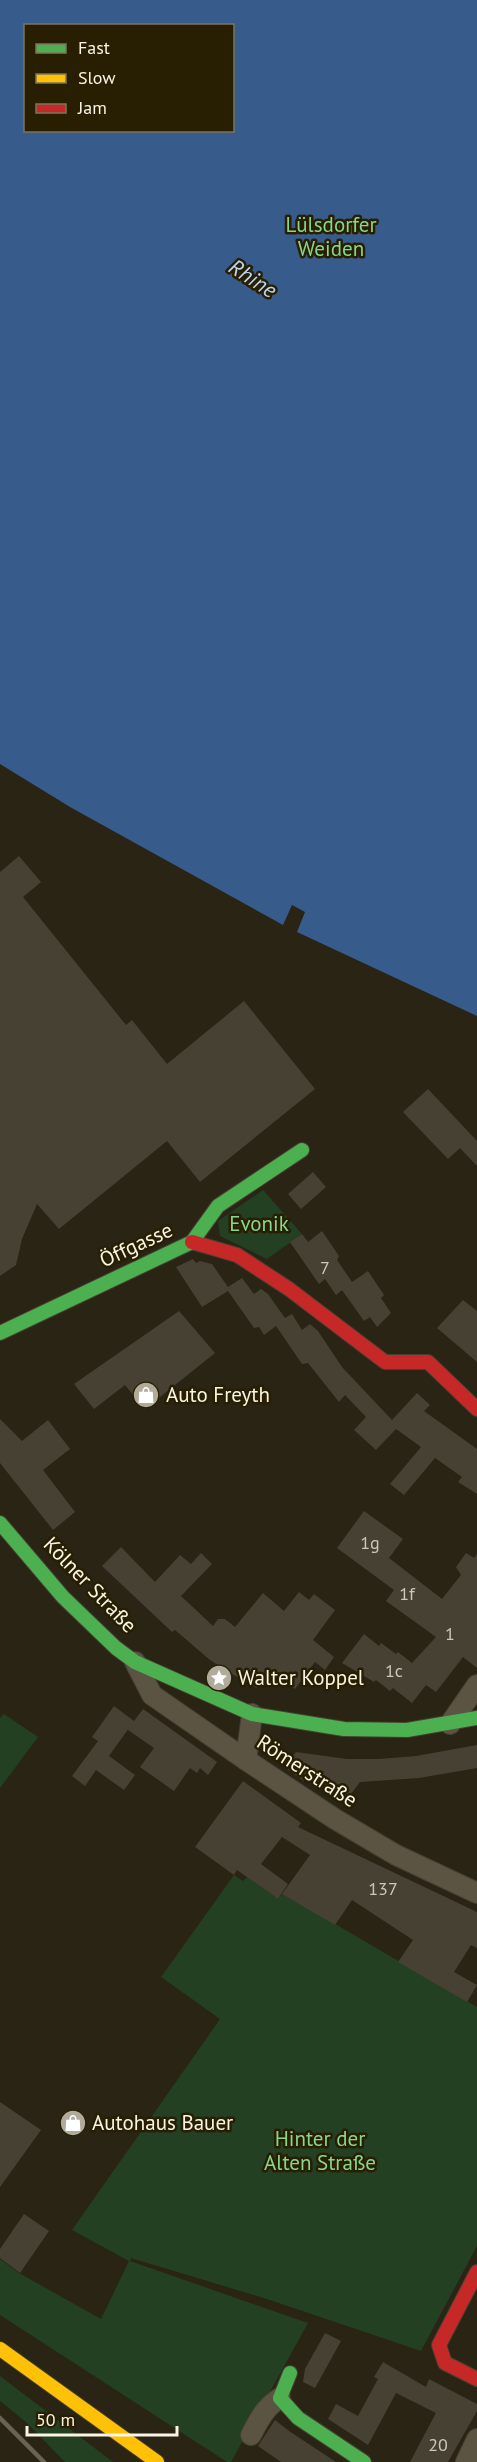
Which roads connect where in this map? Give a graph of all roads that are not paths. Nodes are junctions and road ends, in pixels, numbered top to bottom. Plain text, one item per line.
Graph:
1 (302, 1150) dead end
2 (192, 1242) junction
3 (0, 1333) edge
4 (477, 1409) edge
5 (0, 1523) edge
6 (135, 1662) junction
7 (477, 1685) edge
8 (252, 1714) junction
9 (477, 1718) edge
10 (450, 1724) junction
11 (246, 1760) junction
12 (477, 1893) edge
13 (477, 2272) edge
14 (0, 2349) edge
15 (290, 2373) dead end
16 (477, 2379) edge
17 (280, 2398) junction
18 (251, 2435) dead end
19 (477, 2439) edge
20 (157, 2462) edge
21 (364, 2462) edge
22 (466, 2462) edge

1 - 2 street, Öffgasse
2 - 3 street, Öffgasse
2 - 4 street
5 - 6 street, Kölner Straße
6 - 8 street, Kölner Straße
6 - 11 street, Römerstraße
7 - 10 street
8 - 10 street, Kölner Straße
8 - 11 street
9 - 10 street, Kölner Straße
11 - 12 street, Römerstraße
13 - 16 street
14 - 20 street
15 - 17 street
17 - 18 street
17 - 21 street
19 - 22 street

